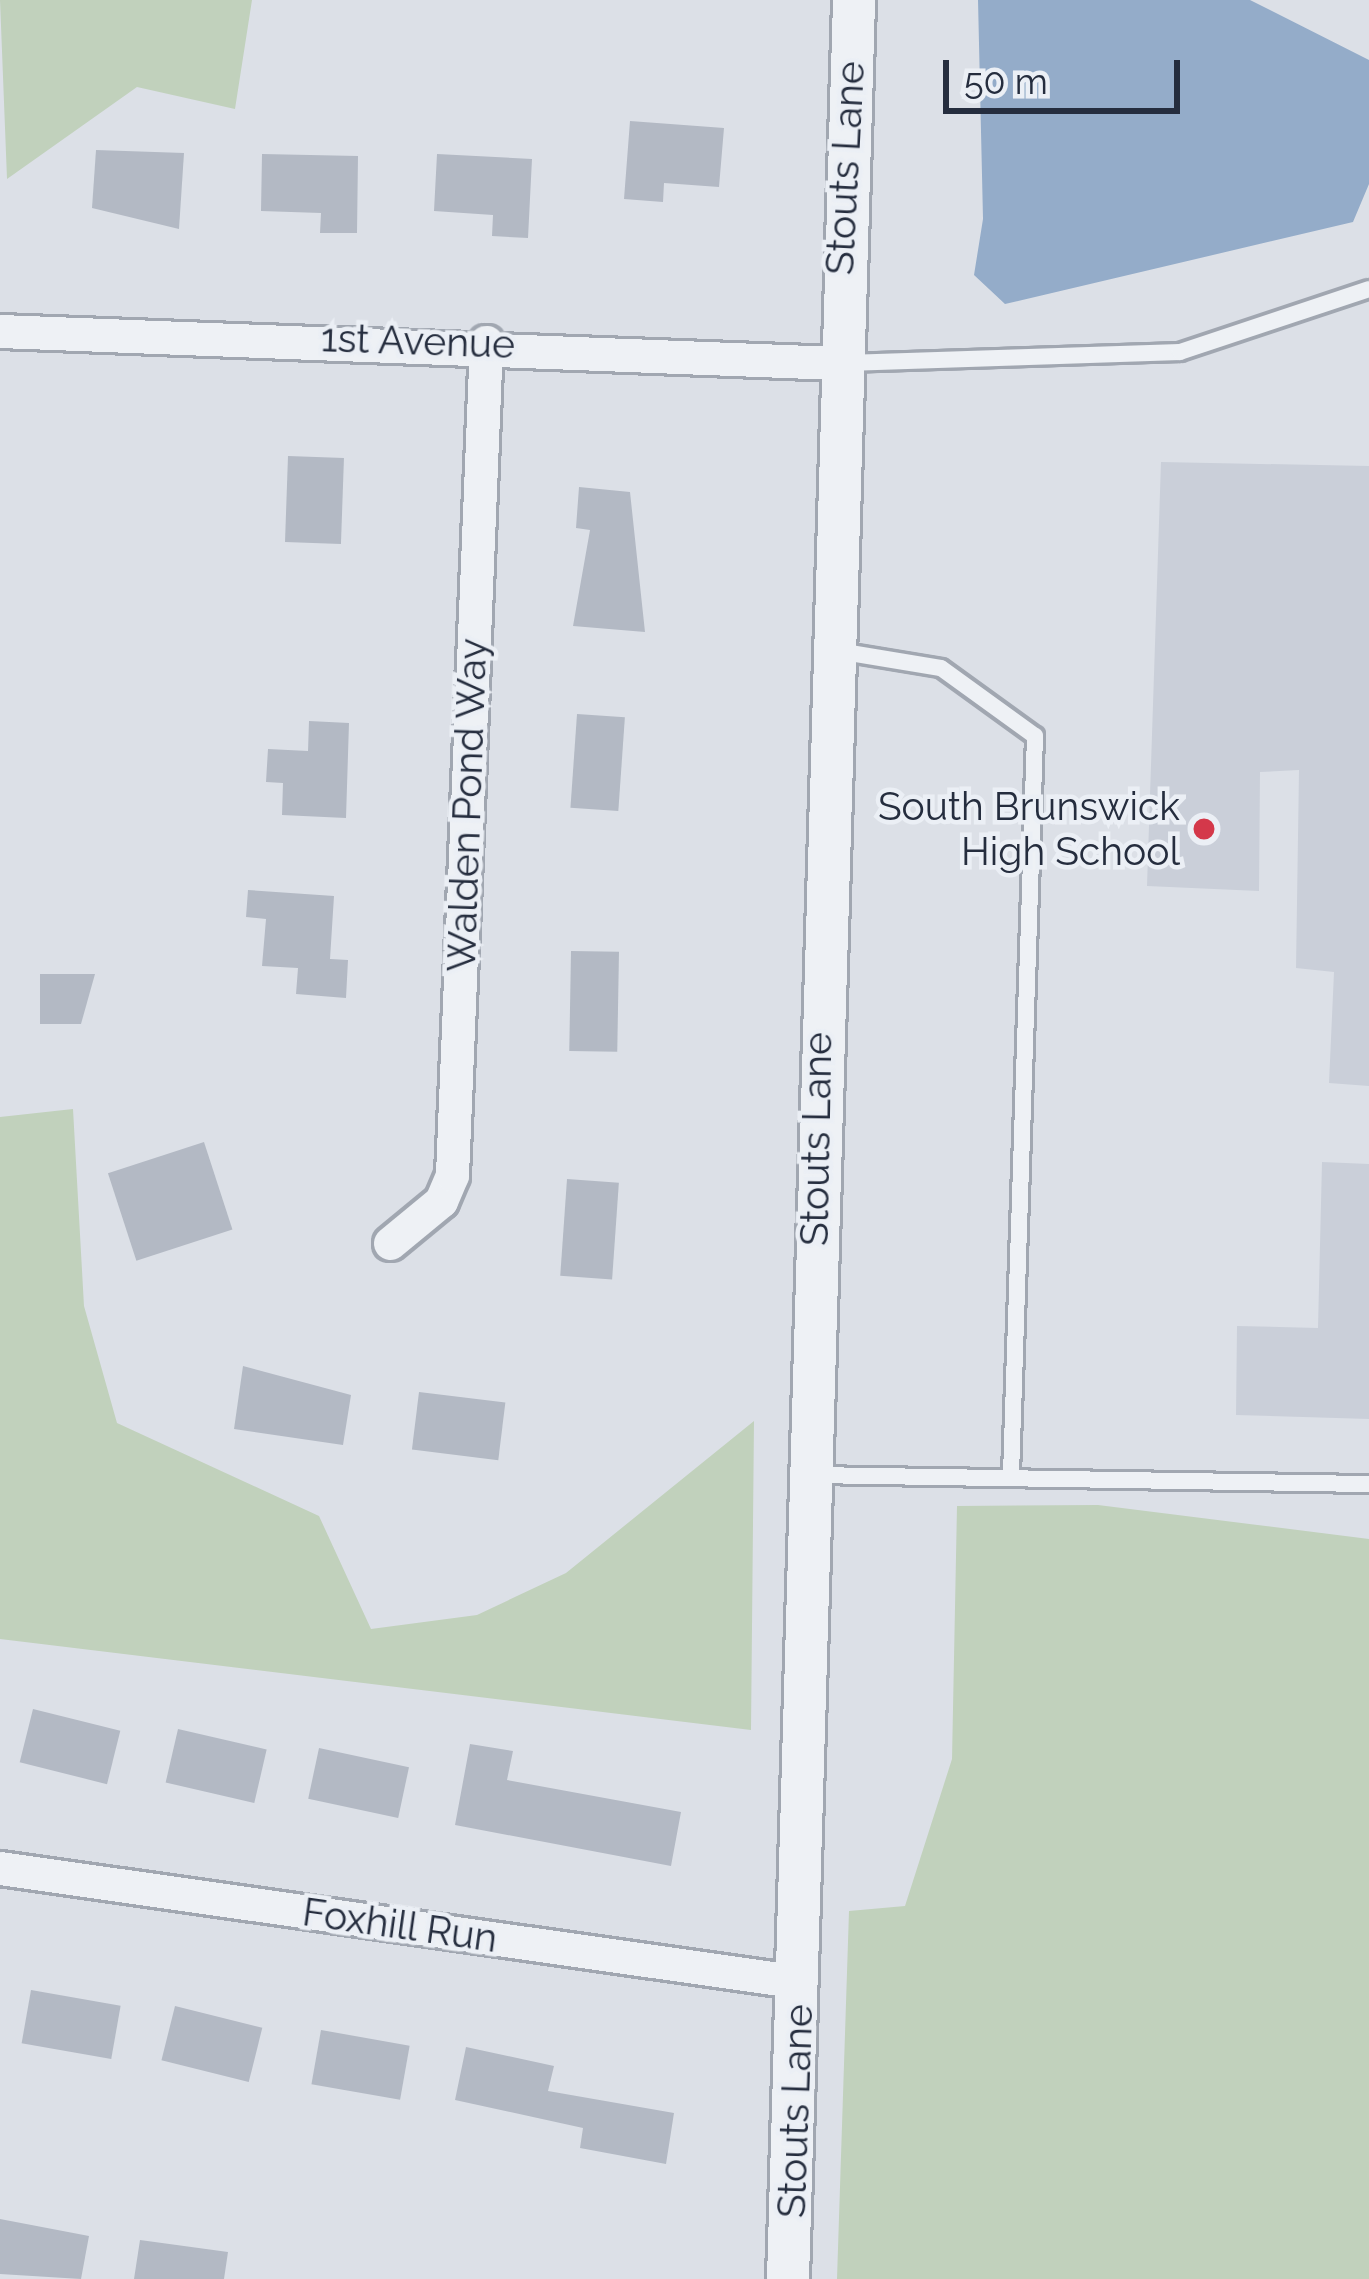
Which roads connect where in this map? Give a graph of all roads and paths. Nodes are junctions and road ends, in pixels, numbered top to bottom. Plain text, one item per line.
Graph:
1 (854, 0) edge
2 (1369, 289) edge
3 (0, 331) edge
4 (486, 342) junction
5 (836, 363) junction
6 (829, 650) junction
7 (390, 1243) dead end
8 (1011, 1474) junction
9 (808, 1475) junction
10 (1369, 1484) edge
11 (0, 1868) edge
12 (800, 1982) junction
13 (788, 2279) edge

1 - 5 street, Stouts Lane
2 - 5 lane
3 - 4 street, 1st Avenue
4 - 5 street, 1st Avenue
4 - 7 street, Walden Pond Way
5 - 6 street, Stouts Lane
6 - 8 lane
6 - 9 street, Stouts Lane
8 - 9 lane
8 - 10 lane
9 - 12 street, Stouts Lane
11 - 12 street, Foxhill Run
12 - 13 street, Stouts Lane

